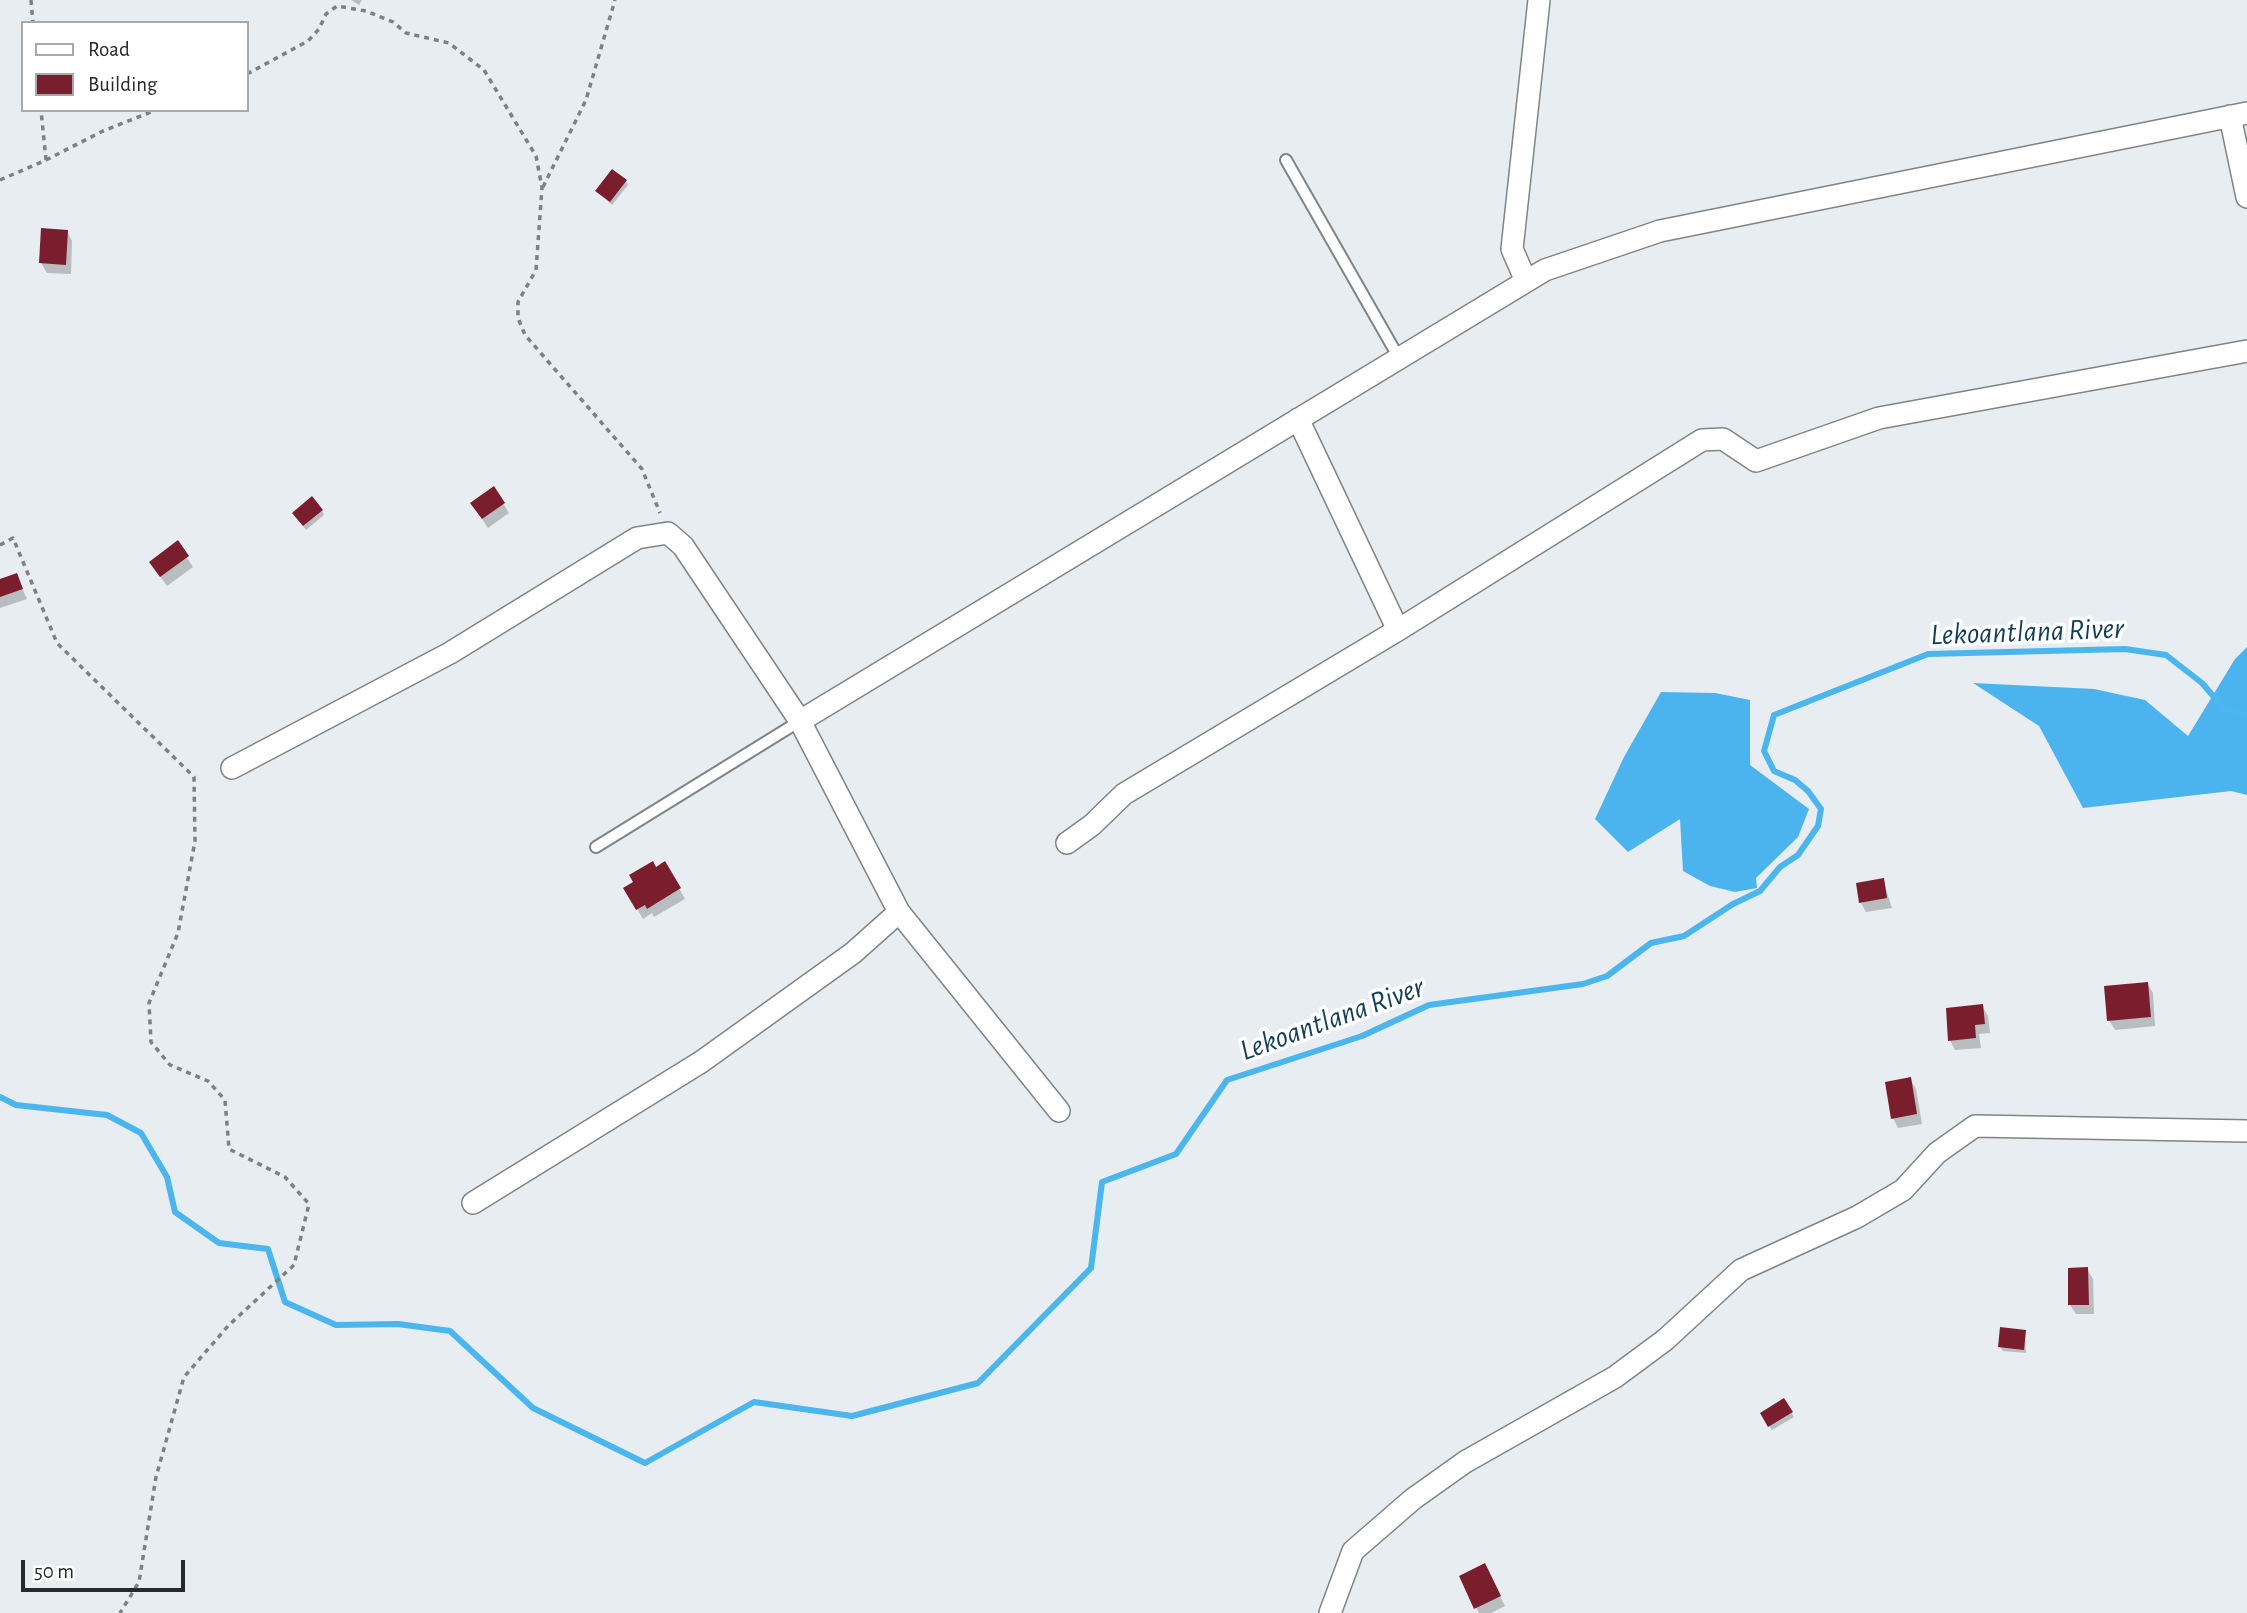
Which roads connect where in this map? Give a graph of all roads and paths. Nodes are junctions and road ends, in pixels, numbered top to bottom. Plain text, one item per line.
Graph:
1 (31, 0) edge
2 (615, 0) edge
3 (1539, 0) edge
4 (33, 21) edge
5 (248, 73) edge
6 (41, 112) edge
7 (151, 112) edge
8 (2239, 114) edge
9 (46, 160) junction
10 (1286, 160) dead end
11 (0, 180) edge
12 (542, 188) junction
13 (2247, 197) edge
14 (1526, 281) junction
15 (2247, 351) edge
16 (1399, 358) junction
17 (1298, 419) junction
18 (668, 533) junction
19 (0, 545) edge
20 (1398, 630) junction
21 (800, 721) junction
22 (232, 768) dead end
23 (1067, 843) dead end
24 (596, 847) dead end
25 (899, 912) junction
26 (1059, 1111) dead end
27 (2247, 1131) edge
28 (473, 1203) dead end
29 (120, 1613) edge
30 (1330, 1613) edge

1 - 4 path
2 - 12 path
3 - 14 street
5 - 12 path
6 - 9 path
7 - 9 path
8 - 13 street
8 - 14 street
9 - 11 path
10 - 16 lane
12 - 18 path
14 - 16 street
15 - 20 street
16 - 17 street
17 - 20 street
17 - 21 street
18 - 21 street
18 - 22 street
19 - 29 path
20 - 23 street
21 - 24 lane
21 - 25 street
25 - 26 street
25 - 28 street
27 - 30 street

